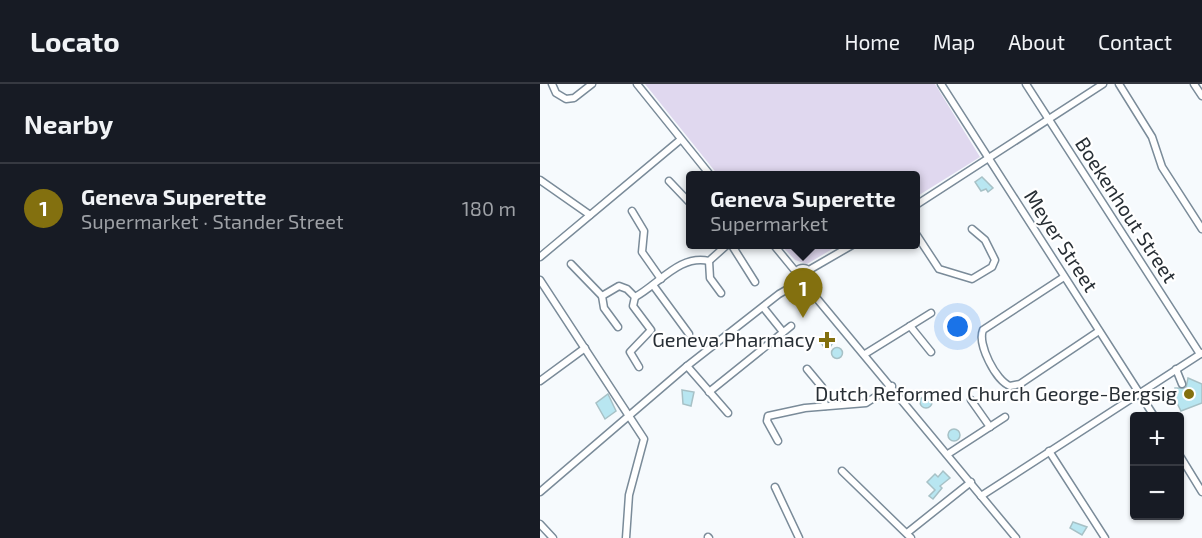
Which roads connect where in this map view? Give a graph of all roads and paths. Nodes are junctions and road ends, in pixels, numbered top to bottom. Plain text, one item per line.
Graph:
1 (552, 84) edge
2 (592, 84) edge
3 (637, 84) edge
4 (940, 84) edge
5 (1026, 84) edge
6 (1103, 84) edge
7 (1119, 84) edge
8 (1194, 84) edge
9 (1202, 96) edge
10 (1048, 119) junction
11 (680, 140) junction
12 (988, 158) junction
13 (707, 171) edge
14 (540, 180) edge
15 (669, 181) dead end
16 (686, 199) edge
17 (920, 202) edge
18 (632, 211) dead end
19 (590, 215) junction
20 (972, 229) dead end
21 (1202, 229) edge
22 (920, 241) edge
23 (724, 249) edge
24 (733, 249) edge
25 (777, 249) edge
26 (846, 249) edge
27 (540, 256) edge
28 (709, 261) junction
29 (571, 264) dead end
30 (803, 276) junction
31 (1064, 277) junction
32 (661, 279) junction
33 (540, 280) edge
34 (755, 282) dead end
35 (653, 285) junction
36 (721, 293) dead end
37 (602, 296) junction
38 (635, 297) junction
39 (763, 307) junction
40 (931, 313) dead end
41 (791, 326) dead end
42 (909, 326) junction
43 (618, 327) dead end
44 (783, 332) junction
45 (1099, 332) junction
46 (689, 334) dead end
47 (585, 348) junction
48 (931, 352) dead end
49 (1201, 353) edge
50 (866, 354) junction
51 (687, 366) junction
52 (639, 368) dead end
53 (807, 369) dead end
54 (1176, 369) junction
55 (540, 381) edge
56 (1182, 384) dead end
57 (892, 386) junction
58 (709, 392) junction
59 (1139, 393) junction
60 (971, 400) dead end
61 (825, 406) junction
62 (1151, 412) edge
63 (728, 413) dead end
64 (629, 415) junction
65 (1005, 417) dead end
66 (990, 427) junction
67 (778, 441) dead end
68 (1049, 451) junction
69 (948, 454) junction
70 (1184, 464) edge
71 (842, 471) dead end
72 (971, 482) junction
73 (775, 487) dead end
74 (540, 492) edge
75 (1202, 492) edge
76 (981, 495) junction
77 (540, 524) edge
78 (909, 536) edge
79 (553, 538) edge
80 (626, 538) edge
81 (799, 538) edge
82 (1016, 538) edge
83 (1105, 538) edge

1 - 2 street
3 - 11 street
4 - 12 street, Meyer Street
5 - 10 street, Boekenhout Street
6 - 10 street
7 - 21 street
8 - 9 street
10 - 12 street
10 - 49 street, Boekenhout Street
11 - 13 street
11 - 19 street
12 - 17 street
12 - 31 street, Meyer Street
14 - 19 street
15 - 16 street
18 - 32 street
19 - 27 street
20 - 22 street
23 - 28 street
24 - 34 street
25 - 30 street
26 - 30 street
28 - 32 street
28 - 36 street
29 - 37 street
30 - 39 street
30 - 50 street
31 - 45 street, Meyer Street
31 - 45 street
32 - 35 street
33 - 47 street
35 - 38 street
35 - 46 street
37 - 38 street
37 - 43 street
38 - 52 street
39 - 44 street
39 - 51 street
40 - 42 street
41 - 44 street
42 - 48 street
42 - 50 street
44 - 58 street
45 - 59 street, Meyer Street
47 - 55 street
47 - 64 street
49 - 54 street
50 - 57 street
51 - 58 street
51 - 64 street
53 - 61 street
54 - 56 street
54 - 59 street
57 - 61 street
57 - 69 street
58 - 63 street
59 - 62 street, Meyer Street
59 - 68 street
60 - 66 street
61 - 67 street
64 - 74 street
64 - 80 street
65 - 66 street
66 - 69 street
68 - 76 street
68 - 83 street
69 - 72 street
70 - 75 street
71 - 78 street
72 - 76 street
72 - 78 street
73 - 81 street
76 - 82 street
77 - 79 street

